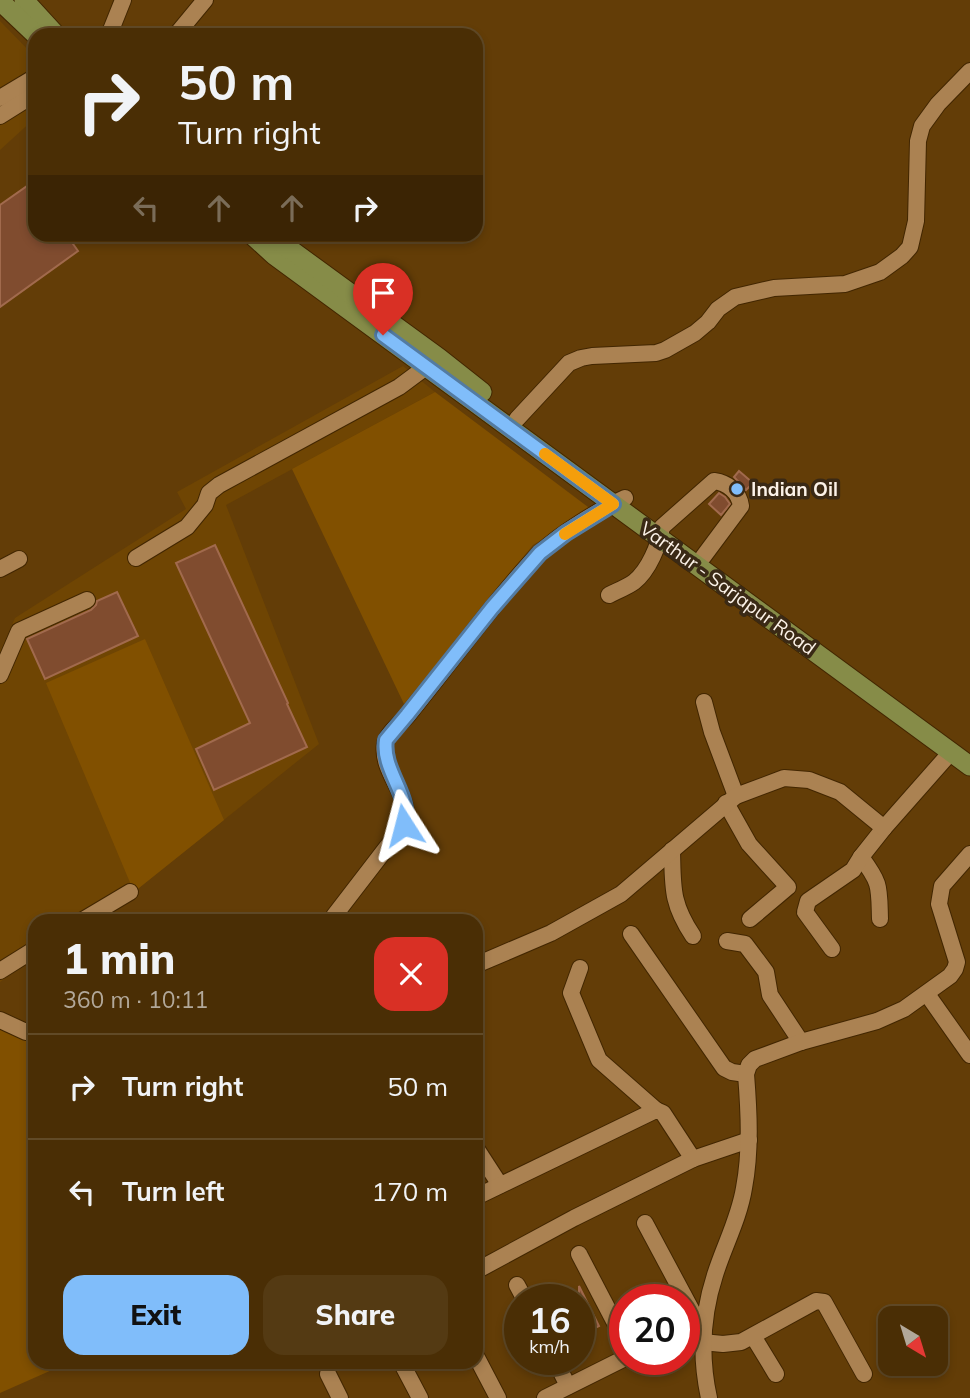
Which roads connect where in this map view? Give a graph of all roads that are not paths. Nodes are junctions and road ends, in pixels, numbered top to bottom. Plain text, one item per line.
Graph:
1 (24, 0) edge
2 (123, 0) edge
3 (205, 0) edge
4 (0, 1) edge
5 (29, 28) edge
6 (50, 28) edge
7 (112, 28) edge
8 (182, 28) edge
9 (970, 71) edge
10 (28, 81) edge
11 (0, 97) edge
12 (28, 98) edge
13 (0, 116) edge
14 (260, 242) edge
15 (279, 242) edge
16 (432, 362) junction
17 (517, 419) junction
18 (619, 501) junction
19 (661, 533) junction
20 (703, 557) junction
21 (135, 558) dead end
22 (19, 559) dead end
23 (0, 569) edge
24 (609, 595) dead end
25 (87, 600) dead end
26 (0, 675) edge
27 (704, 702) dead end
28 (961, 752) edge
29 (970, 766) edge
30 (731, 800) junction
31 (884, 828) junction
32 (672, 850) junction
33 (861, 857) junction
34 (969, 858) edge
35 (130, 892) dead end
36 (93, 914) edge
37 (336, 914) edge
38 (750, 919) dead end
39 (880, 919) dead end
40 (631, 934) dead end
41 (693, 936) dead end
42 (727, 941) dead end
43 (832, 950) dead end
44 (28, 953) edge
45 (483, 962) edge
46 (580, 968) dead end
47 (0, 971) edge
48 (927, 994) junction
49 (0, 1020) edge
50 (28, 1032) edge
51 (801, 1042) junction
52 (970, 1055) edge
53 (746, 1074) junction
54 (656, 1110) junction
55 (749, 1140) junction
56 (483, 1159) edge
57 (693, 1159) junction
58 (500, 1185) junction
59 (483, 1194) edge
60 (645, 1223) dead end
61 (579, 1254) dead end
62 (483, 1267) edge
63 (676, 1284) edge
64 (609, 1311) edge
65 (700, 1313) edge
66 (700, 1336) edge
67 (752, 1336) junction
68 (702, 1342) junction
69 (609, 1366) edge
70 (405, 1369) edge
71 (483, 1369) edge
72 (328, 1374) dead end
73 (776, 1374) dead end
74 (864, 1374) dead end
75 (562, 1375) edge
76 (568, 1386) junction
77 (340, 1398) edge
78 (420, 1398) edge
79 (498, 1398) edge
80 (545, 1398) edge
81 (709, 1398) edge

1 - 6 main road
2 - 7 street
3 - 8 street
4 - 5 main road
9 - 17 street
10 - 11 street
12 - 13 street
14 - 16 main road, Varthur - Sarjapur Road
15 - 16 main road, Varthur - Sarjapur Road
16 - 17 main road, Varthur - Sarjapur Road
16 - 18 main road, Varthur - Sarjapur Road
16 - 21 street
17 - 18 main road, Varthur - Sarjapur Road
18 - 19 main road, Varthur - Sarjapur Road
18 - 37 street
19 - 20 main road, Varthur - Sarjapur Road
19 - 20 street
19 - 24 street
19 - 28 main road, Varthur - Sarjapur Road
20 - 28 main road, Varthur - Sarjapur Road
22 - 23 street
25 - 26 street
27 - 30 street
28 - 29 main road, Varthur - Sarjapur Road
28 - 31 street
30 - 31 street
30 - 32 street
30 - 38 street
31 - 33 street
32 - 41 street
32 - 45 street
33 - 39 street
33 - 43 street
34 - 48 street
35 - 36 street
40 - 53 street
42 - 51 street
44 - 47 street
46 - 54 street
48 - 51 street
48 - 52 street
49 - 50 street
51 - 53 street
53 - 55 street
54 - 57 street
54 - 58 street
55 - 57 street
55 - 65 street
56 - 58 street
57 - 62 street
58 - 59 street
60 - 63 street
61 - 64 street
66 - 68 street
67 - 68 street
67 - 73 street
67 - 74 street
68 - 81 street
69 - 76 street
70 - 78 street
71 - 79 street
72 - 77 street
75 - 76 street
76 - 80 street

